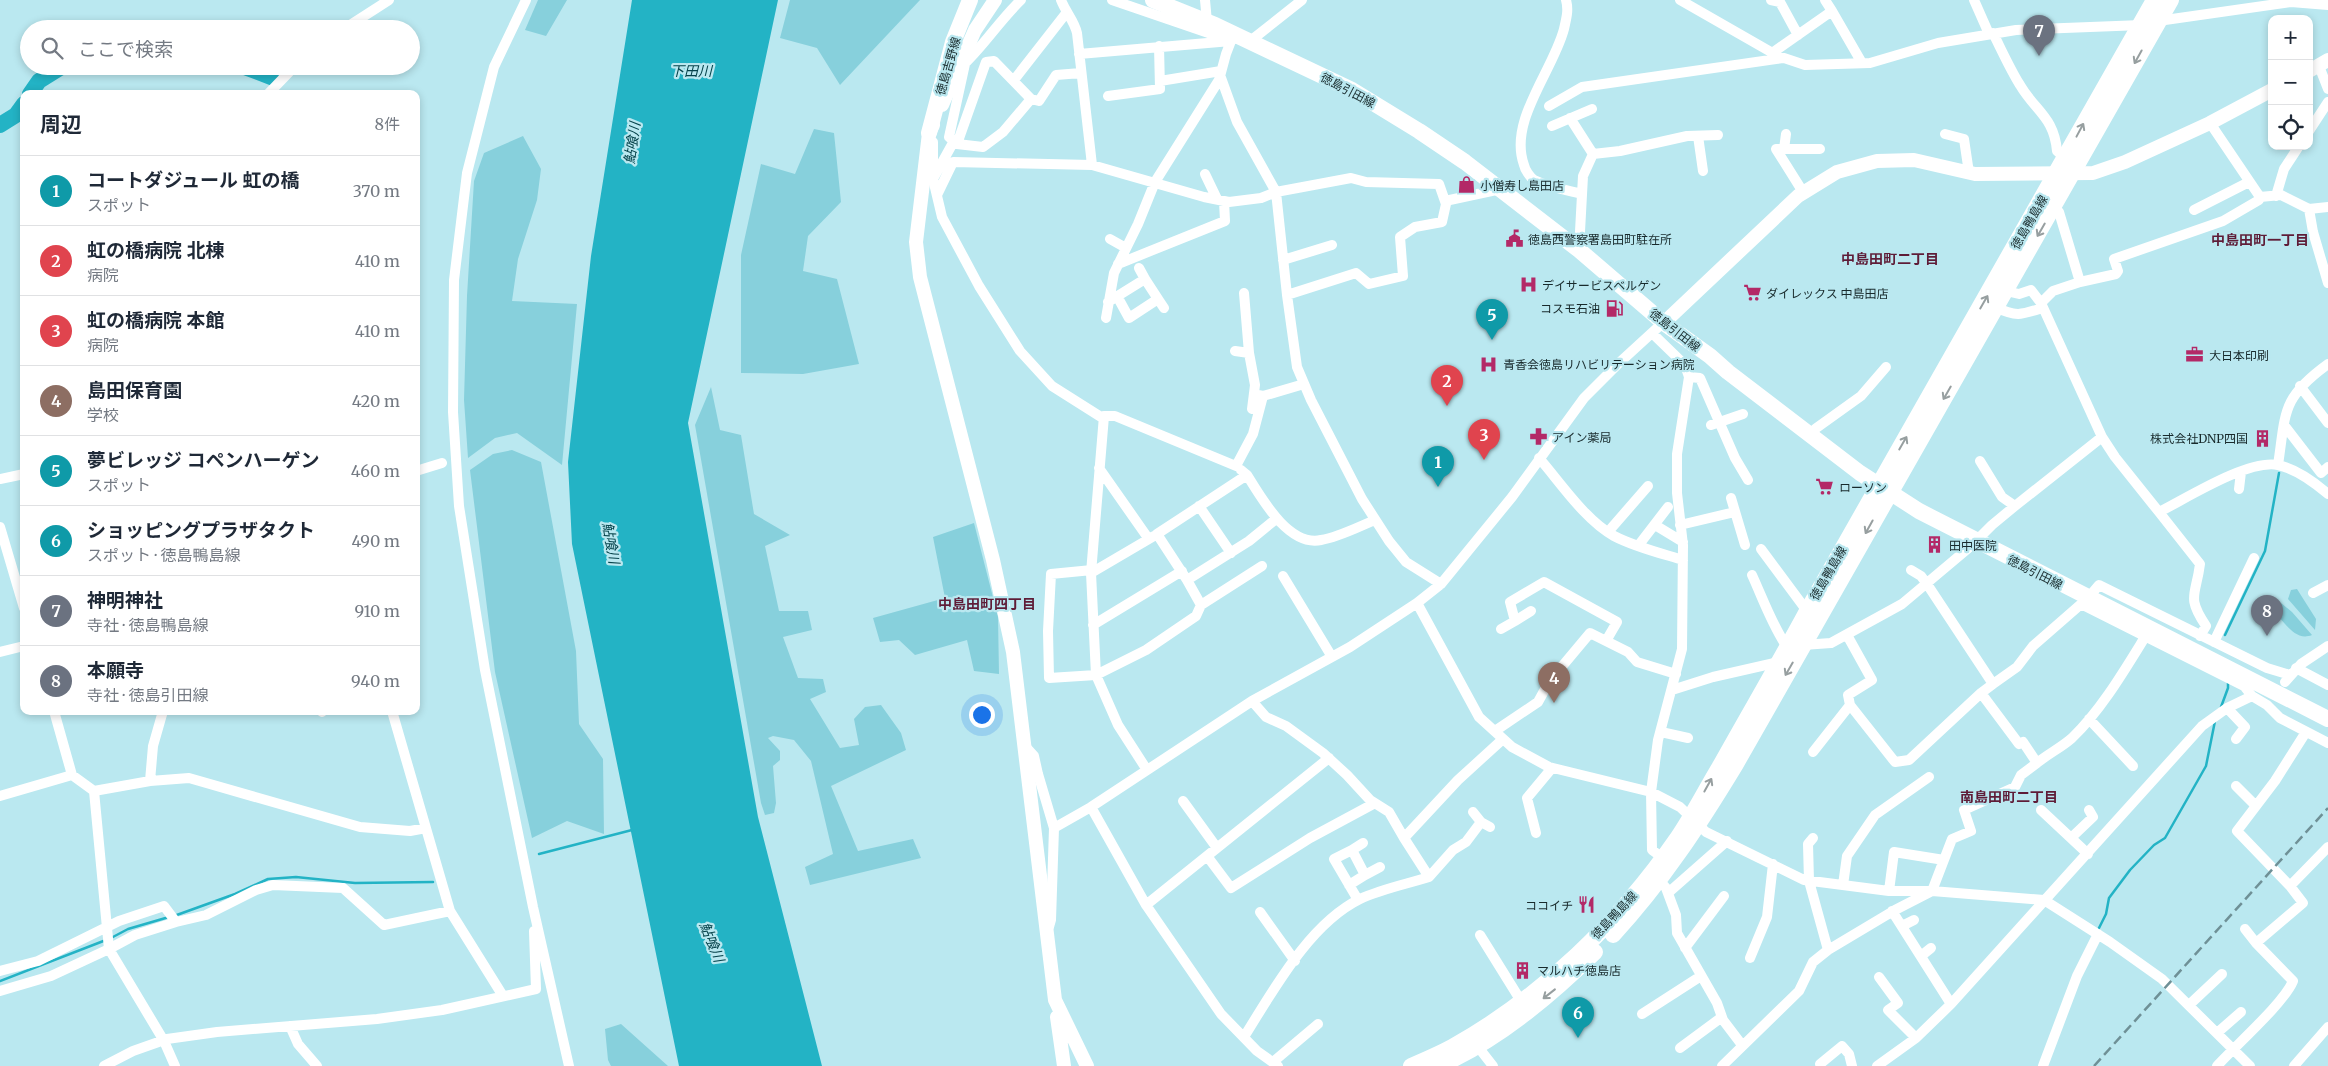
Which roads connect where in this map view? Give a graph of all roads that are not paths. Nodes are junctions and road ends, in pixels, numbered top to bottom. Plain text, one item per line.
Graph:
1 (389, 0) edge
2 (526, 0) edge
3 (970, 0) edge
4 (994, 0) edge
5 (1021, 0) edge
6 (1061, 0) edge
7 (1112, 0) edge
8 (1153, 0) edge
9 (1205, 0) edge
10 (1302, 0) edge
11 (1566, 0) edge
12 (1680, 0) edge
13 (1771, 0) edge
14 (1825, 0) edge
15 (1974, 0) edge
16 (2154, 0) edge
17 (2171, 0) edge
18 (2274, 2) edge
19 (2328, 5) edge
20 (1832, 11) junction
21 (1066, 12) junction
22 (358, 20) edge
23 (2158, 21) junction
24 (1208, 22) junction
25 (2140, 25) junction
26 (1798, 34) junction
27 (1991, 34) junction
28 (1239, 40) junction
29 (1159, 46) junction
30 (1772, 53) junction
31 (1079, 54) junction
32 (1784, 58) junction
33 (1862, 63) junction
34 (2319, 65) edge
35 (962, 66) junction
36 (1081, 73) junction
37 (1221, 73) junction
38 (286, 75) edge
39 (1014, 80) junction
40 (1160, 81) junction
41 (2328, 89) edge
42 (272, 90) edge
43 (2268, 92) edge
44 (1108, 96) dead end
45 (1031, 99) junction
46 (2328, 102) edge
47 (1549, 106) dead end
48 (1592, 109) dead end
49 (1570, 118) junction
50 (2210, 122) junction
51 (2313, 124) edge
52 (1552, 126) dead end
53 (929, 133) junction
54 (1786, 134) dead end
55 (1945, 134) dead end
56 (1718, 135) dead end
57 (1698, 136) junction
58 (956, 142) junction
59 (1784, 149) junction
60 (1820, 149) dead end
61 (2296, 150) edge
62 (1593, 154) junction
63 (1092, 165) junction
64 (2065, 168) junction
65 (1703, 170) dead end
66 (1969, 173) junction
67 (1205, 174) dead end
68 (933, 179) junction
69 (1156, 182) junction
70 (2249, 182) junction
71 (1501, 189) junction
72 (1276, 192) junction
73 (1804, 192) junction
74 (1582, 194) junction
75 (937, 195) junction
76 (2276, 196) junction
77 (2260, 197) junction
78 (1221, 200) junction
79 (1445, 201) junction
80 (2328, 207) edge
81 (2053, 209) junction
82 (2309, 209) junction
83 (2194, 210) dead end
84 (1110, 240) dead end
85 (1332, 245) dead end
86 (1126, 248) junction
87 (1579, 250) junction
88 (1283, 260) junction
89 (1118, 264) junction
90 (1139, 268) dead end
91 (1145, 279) junction
92 (2080, 282) junction
93 (2328, 283) edge
94 (2006, 291) junction
95 (1244, 293) dead end
96 (1287, 295) junction
97 (1113, 299) junction
98 (2041, 305) junction
99 (1995, 307) junction
100 (1106, 318) dead end
101 (1662, 324) junction
102 (1235, 351) dead end
103 (1249, 353) junction
104 (2328, 364) edge
105 (1886, 366) dead end
106 (1688, 377) junction
107 (1304, 384) junction
108 (2300, 386) junction
109 (1258, 395) junction
110 (1252, 410) dead end
111 (1742, 414) dead end
112 (1101, 417) dead end
113 (1715, 423) junction
114 (2328, 423) edge
115 (2284, 426) junction
116 (1815, 428) junction
117 (2102, 437) junction
118 (1540, 458) junction
119 (1980, 461) dead end
120 (442, 463) dead end
121 (2278, 465) junction
122 (1236, 466) junction
123 (1099, 468) junction
124 (420, 470) edge
125 (2325, 470) edge
126 (2241, 472) junction
127 (20, 475) edge
128 (1247, 475) junction
129 (0, 479) edge
130 (1748, 480) dead end
131 (2311, 480) junction
132 (1886, 485) junction
133 (1648, 486) dead end
134 (2239, 490) dead end
135 (2328, 494) edge
136 (1731, 498) dead end
137 (1199, 506) junction
138 (2014, 506) junction
139 (1668, 507) dead end
140 (1734, 512) junction
141 (2159, 512) junction
142 (1276, 518) junction
143 (1375, 520) junction
144 (1655, 525) junction
145 (1680, 525) junction
146 (0, 527) edge
147 (1608, 532) junction
148 (1153, 536) junction
149 (1979, 538) junction
150 (1683, 542) junction
151 (1745, 545) dead end
152 (1638, 546) junction
153 (1761, 549) dead end
154 (1230, 552) junction
155 (2254, 558) dead end
156 (1683, 560) junction
157 (1262, 566) dead end
158 (1911, 570) dead end
159 (1092, 571) junction
160 (1752, 574) dead end
161 (1184, 575) junction
162 (1282, 576) dead end
163 (1441, 584) junction
164 (1926, 584) junction
165 (2328, 585) edge
166 (2313, 593) dead end
167 (20, 594) edge
168 (2088, 598) junction
169 (1418, 603) junction
170 (1200, 604) junction
171 (1531, 610) dead end
172 (1806, 611) junction
173 (1515, 620) junction
174 (1093, 625) junction
175 (1501, 629) dead end
176 (1847, 635) junction
177 (2200, 636) junction
178 (2145, 637) junction
179 (1606, 642) junction
180 (2214, 642) junction
181 (1795, 646) junction
182 (2328, 646) edge
183 (20, 647) edge
184 (0, 652) edge
185 (1332, 657) junction
186 (1779, 662) junction
187 (1676, 674) junction
188 (1096, 675) junction
189 (2290, 675) junction
190 (1993, 684) junction
191 (2328, 684) edge
192 (1672, 690) junction
193 (1981, 693) junction
194 (2252, 696) junction
195 (1252, 701) junction
196 (1850, 705) junction
197 (2328, 709) edge
198 (2220, 712) junction
199 (55, 715) edge
200 (162, 715) edge
201 (393, 715) edge
202 (2089, 719) junction
203 (2328, 719) edge
204 (1495, 731) junction
205 (1661, 732) junction
206 (2306, 732) junction
207 (1688, 738) dead end
208 (1503, 739) junction
209 (2236, 739) dead end
210 (2328, 743) edge
211 (1023, 744) junction
212 (1813, 752) dead end
213 (1328, 758) junction
214 (2037, 763) junction
215 (2133, 766) dead end
216 (1552, 768) junction
217 (1147, 770) junction
218 (72, 776) junction
219 (1928, 777) dead end
220 (150, 781) junction
221 (2236, 786) dead end
222 (94, 791) junction
223 (1651, 792) junction
224 (0, 796) edge
225 (1183, 801) dead end
226 (1375, 803) junction
227 (2256, 806) junction
228 (1091, 807) junction
229 (2041, 810) dead end
230 (2088, 810) dead end
231 (1473, 812) dead end
232 (1695, 820) junction
233 (426, 828) junction
234 (1054, 828) junction
235 (1536, 833) dead end
236 (2072, 837) junction
237 (1404, 838) junction
238 (1813, 838) dead end
239 (1727, 841) junction
240 (1363, 843) dead end
241 (2328, 847) edge
242 (1217, 848) junction
243 (1352, 850) junction
244 (2088, 854) junction
245 (1207, 856) junction
246 (1663, 858) junction
247 (1944, 860) junction
248 (1772, 864) junction
249 (1380, 867) dead end
250 (1365, 875) junction
251 (1429, 877) junction
252 (1808, 881) junction
253 (1349, 885) junction
254 (1843, 885) junction
255 (2290, 886) junction
256 (1664, 887) junction
257 (1889, 891) junction
258 (1932, 891) junction
259 (1724, 896) dead end
260 (1358, 900) junction
261 (2044, 900) junction
262 (1146, 905) junction
263 (533, 907) junction
264 (450, 911) junction
265 (1260, 912) dead end
266 (1892, 912) junction
267 (1914, 920) dead end
268 (175, 921) junction
269 (1902, 926) junction
270 (2245, 929) dead end
271 (107, 931) junction
272 (2098, 934) junction
273 (1047, 935) junction
274 (1480, 935) dead end
275 (2256, 943) junction
276 (109, 947) junction
277 (1685, 948) junction
278 (1931, 948) dead end
279 (1828, 950) junction
280 (1920, 956) junction
281 (1750, 958) dead end
282 (1295, 961) junction
283 (0, 971) edge
284 (2222, 974) dead end
285 (1701, 976) junction
286 (1879, 977) dead end
287 (0, 991) edge
288 (503, 996) junction
289 (1055, 1000) junction
290 (1521, 1000) junction
291 (1951, 1004) junction
292 (2189, 1005) junction
293 (2240, 1012) dead end
294 (1642, 1014) dead end
295 (1722, 1017) junction
296 (1318, 1024) dead end
297 (290, 1026) junction
298 (2328, 1027) edge
299 (2217, 1033) junction
300 (1244, 1037) junction
301 (1916, 1038) junction
302 (164, 1040) junction
303 (1474, 1041) junction
304 (1742, 1045) junction
305 (1680, 1048) dead end
306 (2232, 1048) junction
307 (1735, 1053) junction
308 (1276, 1064) edge
309 (1820, 1064) dead end
310 (104, 1066) edge
311 (175, 1066) edge
312 (317, 1066) edge
313 (569, 1066) edge
314 (1064, 1066) edge
315 (1087, 1066) edge
316 (1411, 1066) edge
317 (1440, 1066) edge
318 (1493, 1066) edge
319 (1722, 1066) edge
320 (1730, 1066) edge
321 (1852, 1066) edge
322 (1877, 1066) edge
323 (2043, 1066) edge
324 (2217, 1066) edge
325 (2250, 1066) edge
326 (2294, 1066) edge

1 - 22 street
2 - 263 street
3 - 53 main road, 徳島吉野線
4 - 35 street
5 - 35 street
6 - 21 street
7 - 28 street
8 - 24 main road, 徳島引田線
9 - 24 street
10 - 28 street
11 - 74 street
12 - 30 street
13 - 26 street
14 - 20 street
15 - 27 street
16 - 25 main road, 徳島鴨島線
17 - 23 main road, 徳島鴨島線
18 - 19 street
18 - 23 street
20 - 26 street
20 - 33 street
21 - 31 street
21 - 39 street
23 - 25 street
23 -> 64 main road, 徳島鴨島線
24 - 28 main road, 徳島引田線
25 - 27 street
64 -> 25 main road, 徳島鴨島線
26 - 30 street
27 - 33 street
27 - 64 street
28 - 29 street
28 - 37 street
28 - 71 main road, 徳島引田線
29 - 31 street
29 - 40 street
30 - 32 street
31 - 36 street
32 - 33 street
32 - 47 street
34 - 41 street
35 - 53 street
35 - 58 street
36 - 45 street
36 - 63 street
37 - 40 street
37 - 69 street
37 - 72 street
38 - 42 street
39 - 45 street
39 - 58 street
40 - 44 street
43 - 50 street
45 - 58 street
46 - 51 street
48 - 49 street
49 - 52 street
49 - 62 street
50 - 64 street
50 - 70 street
53 - 68 street
53 - 211 street
54 - 59 street
55 - 66 street
56 - 57 street
57 - 62 street
57 - 65 street
58 - 68 street
59 - 60 street
59 - 73 street
61 - 76 street
62 - 74 street
63 - 69 street
63 - 75 street
64 - 66 street
64 - 81 main road, 徳島鴨島線
132 -> 64 main road, 徳島鴨島線
66 - 73 street
67 - 78 street
68 - 75 street
69 - 78 street
69 - 86 street
70 - 77 street
70 - 83 street
71 - 79 street
71 - 87 main road, 徳島引田線
72 - 78 street
72 - 79 street
72 - 88 street
73 - 101 street
74 - 87 street
75 - 112 street
76 - 77 street
76 - 82 street
77 - 92 street
78 - 89 street
79 - 96 street
80 - 82 street
81 - 92 street
81 -> 94 main road, 徳島鴨島線
82 - 93 street
84 - 86 street
85 - 88 street
86 - 89 street
87 - 101 main road, 徳島引田線
88 - 96 street
89 - 97 street
90 - 91 street
91 - 97 street
91 - 97 street
92 - 98 street
94 - 98 street
94 - 99 main road, 徳島鴨島線
95 - 103 street
96 - 107 street
97 - 100 street
98 - 99 street
98 - 117 street
99 -> 132 main road, 徳島鴨島線
101 - 106 street
101 - 116 main road, 徳島引田線
101 - 118 street
101 - 132 main road, 徳島引田線
102 - 103 street
103 - 109 street
104 - 108 street
105 - 116 street
106 - 113 street
106 - 145 street
107 - 109 street
107 - 143 street
108 - 114 street
108 - 115 street
109 - 110 street
109 - 122 street
111 - 113 street
113 - 130 street
115 - 121 street
115 - 125 street
116 - 132 main road, 徳島引田線
117 - 138 street
117 - 141 street
118 - 147 street
118 - 163 street
119 - 138 street
120 - 124 street
121 - 126 street
121 - 131 street
122 - 123 street
122 - 128 street
123 - 148 street
123 - 159 street
125 - 131 street
126 - 134 street
126 - 141 street
127 - 129 street
128 - 137 street
128 - 142 street
131 - 135 street
132 - 149 main road, 徳島引田線
132 - 172 main road, 徳島鴨島線
132 -> 181 main road, 徳島鴨島線
133 - 147 street
136 - 140 street
137 - 148 street
137 - 154 street
138 - 149 street
139 - 144 street
140 - 145 street
140 - 151 street
141 - 177 street
142 - 143 street
142 - 154 street
143 - 163 street
144 - 150 street
144 - 152 street
145 - 150 street
146 - 167 street
147 - 152 street
148 - 159 street
148 - 161 street
149 - 164 street
149 - 168 main road, 徳島引田線
150 - 156 street
152 - 156 street
153 - 172 street
154 - 161 street
155 - 180 street
156 - 187 street
157 - 170 street
158 - 164 street
159 - 174 street
159 - 188 street
160 - 181 street
161 - 170 street
161 - 174 street
162 - 185 street
163 - 169 street
164 - 176 street
164 - 190 street
165 - 166 street
168 - 177 street
168 - 178 street
168 - 190 street
168 - 197 main road, 徳島引田線
168 - 203 main road, 徳島引田線
169 - 185 street
169 - 204 street
170 - 188 street
171 - 173 street
172 - 181 main road, 徳島鴨島線
173 - 175 street
173 - 179 street
174 - 188 street
176 - 181 street
176 - 196 street
177 - 180 street
178 - 194 street
178 - 202 street
179 - 187 street
179 - 204 street
180 - 189 street
181 - 186 main road, 徳島鴨島線
181 -> 232 main road, 徳島鴨島線
182 - 189 street
183 - 184 street
185 - 195 street
186 - 192 street
232 -> 186 main road, 徳島鴨島線
187 - 192 street
188 - 217 street
189 - 191 street
190 - 193 street
192 - 205 street
193 - 196 street
193 - 214 street
194 - 198 street
194 - 206 street
195 - 213 street
195 - 217 street
196 - 212 street
198 - 209 street
198 - 244 street
199 - 218 street
200 - 220 street
201 - 233 street
202 - 214 street
202 - 215 street
204 - 208 street
205 - 207 street
205 - 223 street
206 - 210 street
206 - 227 street
208 - 216 street
208 - 237 street
211 - 234 street
211 - 273 street
213 - 226 street
213 - 242 street
214 - 247 street
216 - 223 street
216 - 235 street
217 - 228 street
218 - 222 street
218 - 224 street
219 - 254 street
220 - 222 street
220 - 233 street
221 - 227 street
222 - 271 street
223 - 232 street
223 - 246 street
225 - 242 street
226 - 237 street
226 - 245 street
227 - 255 street
228 - 234 street
228 - 262 street
229 - 236 street
230 - 236 street
231 - 251 street
232 - 239 street
232 - 246 main road, 徳島鴨島線
232 - 256 main road, 徳島鴨島線
233 - 264 street
234 - 273 street
236 - 244 street
237 - 251 street
238 - 252 street
239 - 248 street
239 - 256 street
240 - 243 street
241 - 255 street
242 - 245 street
243 - 250 street
243 - 253 street
244 - 261 street
245 - 262 street
246 - 290 main road, 徳島鴨島線
247 - 257 street
247 - 258 street
248 - 252 street
248 - 281 street
249 - 250 street
250 - 253 street
251 - 260 street
252 - 254 street
252 - 279 street
253 - 260 street
254 - 257 street
255 - 275 street
256 - 277 street
256 -> 303 main road, 徳島鴨島線
257 - 258 street
258 - 261 street
258 - 266 street
259 - 277 street
260 - 282 street
261 - 272 street
261 - 291 street
262 - 300 street
263 - 288 street
263 - 313 street
264 - 268 street
264 - 288 street
265 - 282 street
266 - 269 street
266 - 279 street
267 - 269 street
268 - 271 street
268 - 276 street
269 - 280 street
270 - 275 street
271 - 276 street
271 - 283 street
272 - 292 street
272 - 323 street
273 - 289 street
274 - 290 street
275 - 306 street
276 - 287 street
276 - 302 street
277 - 285 street
278 - 280 street
279 - 304 street
280 - 291 street
282 - 300 street
284 - 292 street
285 - 294 street
285 - 295 street
286 - 301 street
288 - 297 street
289 - 314 street
289 - 315 street
290 - 303 main road, 徳島鴨島線
291 - 301 street
292 - 299 street
293 - 299 street
295 - 304 street
295 - 305 street
296 - 308 street
297 - 302 street
297 - 312 street
298 - 326 street
299 - 306 street
300 - 308 street
301 - 322 street
302 - 310 street
302 - 311 street
303 - 316 main road, 徳島鴨島線
303 - 317 main road, 徳島鴨島線
303 - 318 street
304 - 307 street
306 - 324 street
306 - 325 street
307 - 319 street
307 - 320 street
309 - 321 street

